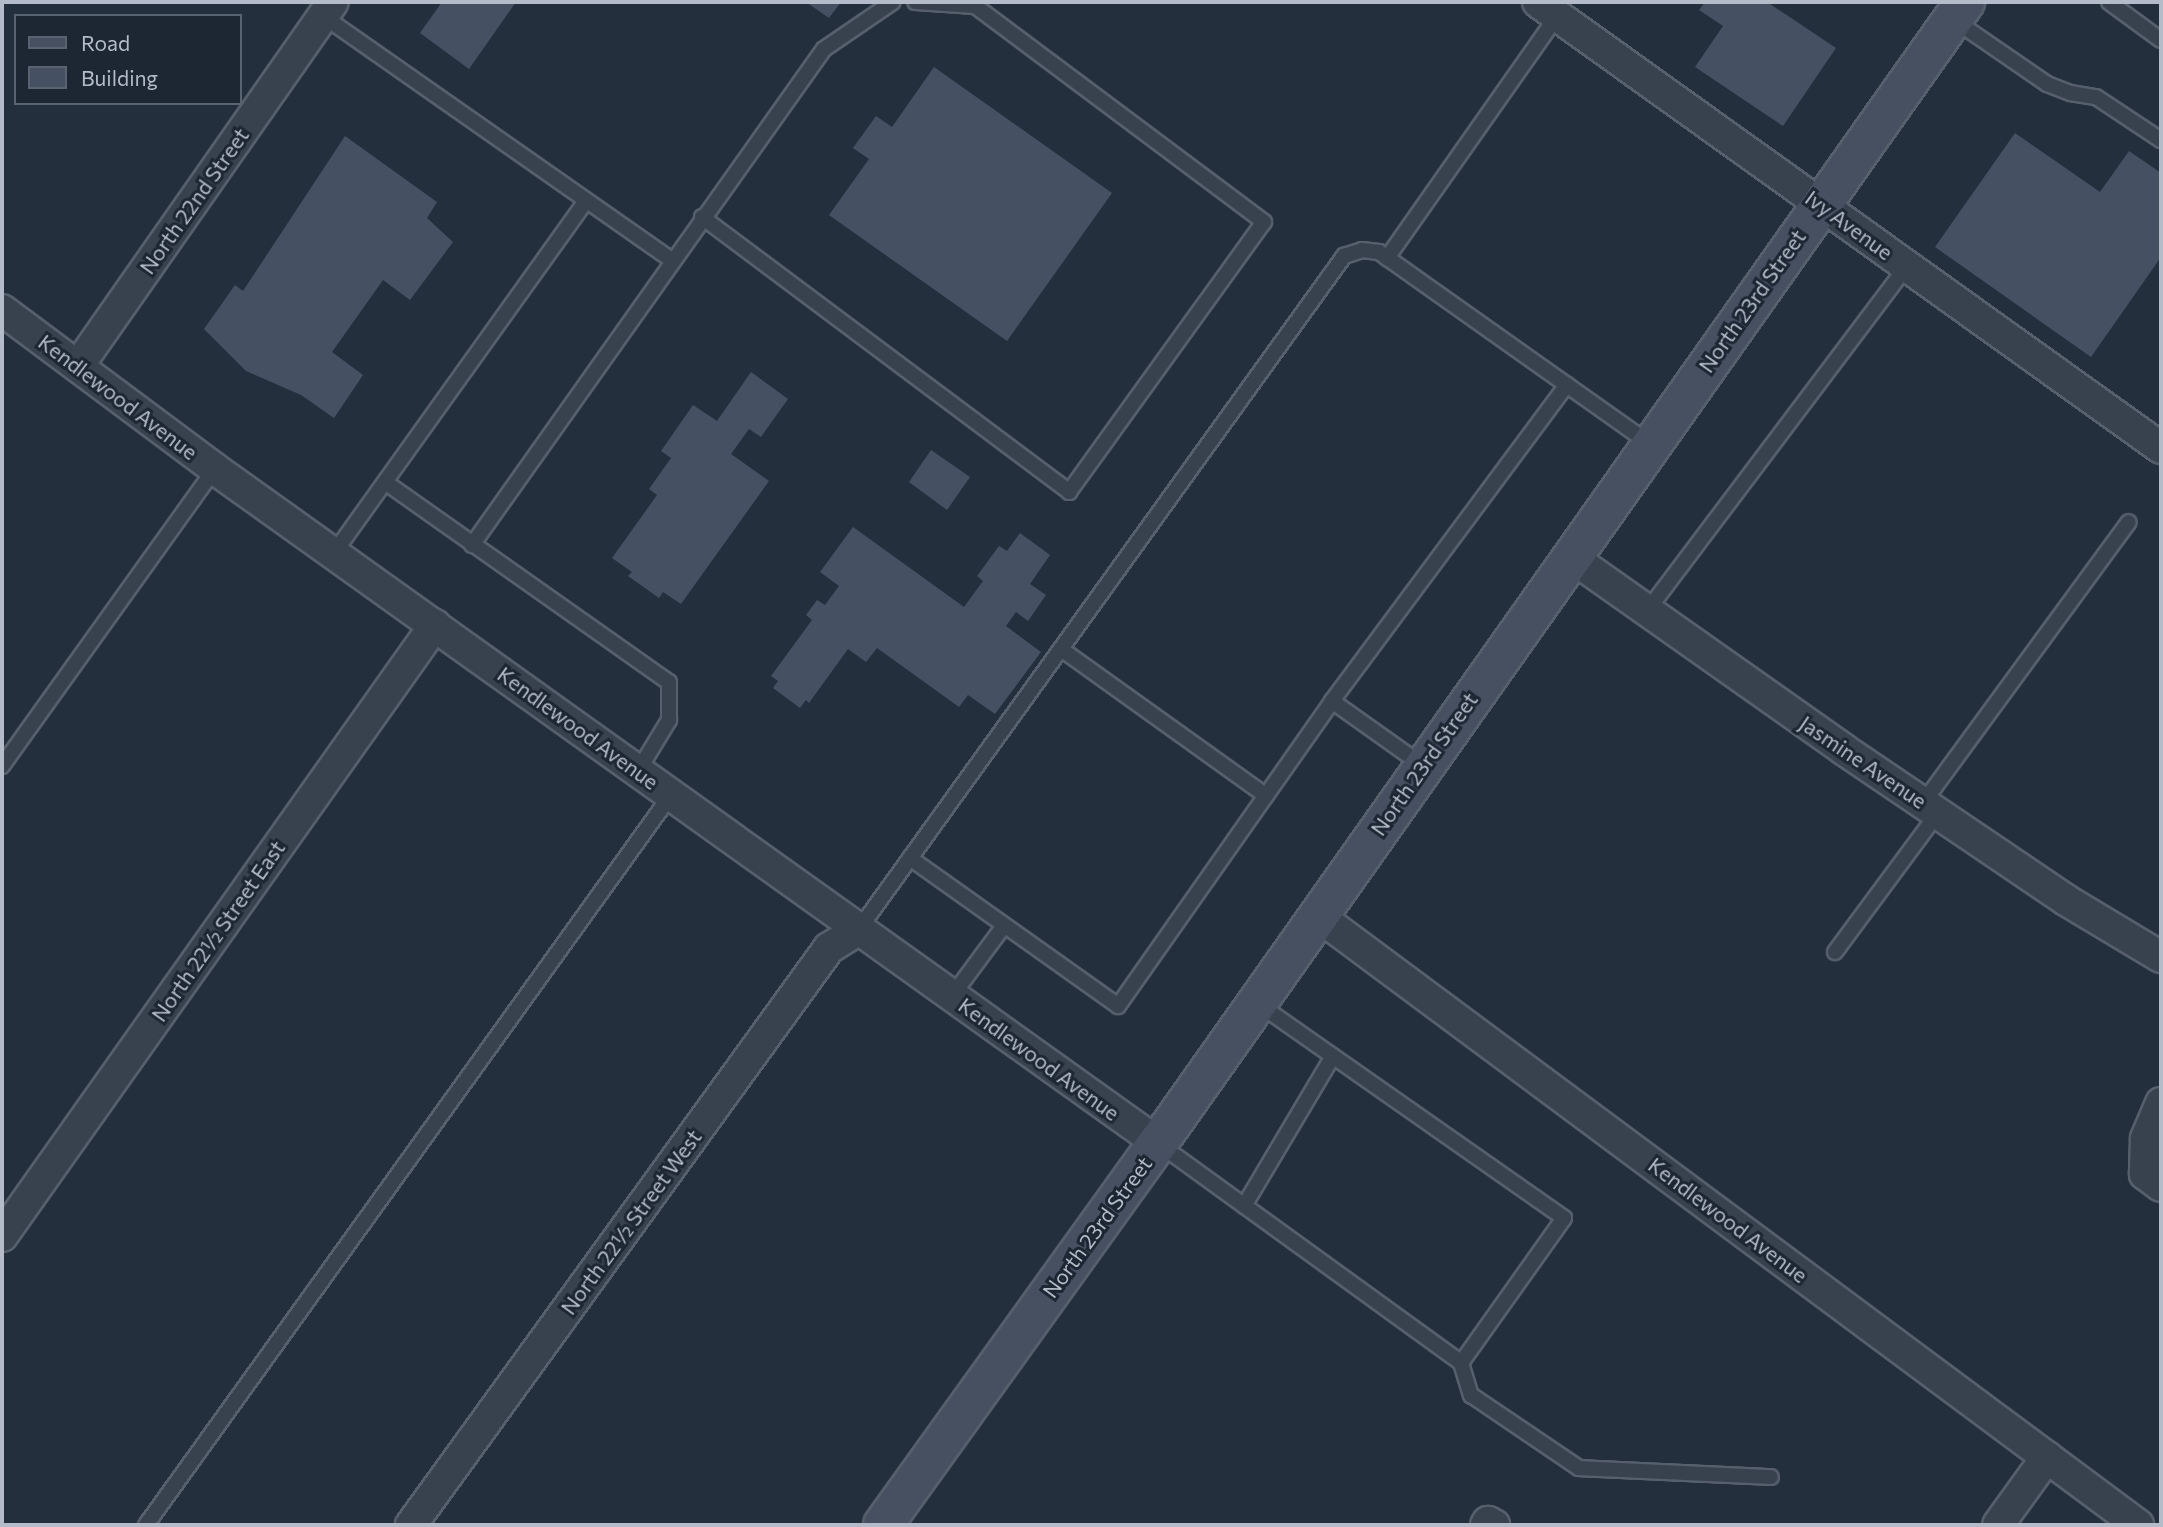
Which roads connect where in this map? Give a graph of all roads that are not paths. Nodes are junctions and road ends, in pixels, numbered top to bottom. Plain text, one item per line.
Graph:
1 (893, 2) edge
2 (915, 2) edge
3 (2109, 2) edge
4 (328, 9) edge
5 (1547, 9) edge
6 (1959, 11) edge
7 (2161, 40) edge
8 (2161, 140) edge
9 (586, 201) junction
10 (1820, 204) junction
11 (702, 217) junction
12 (1387, 258) junction
13 (671, 260) junction
14 (1907, 267) junction
15 (2, 310) edge
16 (78, 366) junction
17 (1567, 385) junction
18 (1651, 444) junction
19 (2161, 448) edge
20 (215, 469) junction
21 (385, 482) junction
22 (2129, 522) dead end
23 (472, 544) junction
24 (334, 552) junction
25 (1571, 557) junction
26 (1647, 611) junction
27 (435, 625) junction
28 (1061, 649) junction
29 (1332, 701) junction
30 (1423, 765) junction
31 (2, 766) edge
32 (638, 771) junction
33 (671, 795) junction
34 (1266, 796) junction
35 (1930, 808) junction
36 (910, 858) junction
37 (1317, 915) junction
38 (1003, 927) junction
39 (859, 929) junction
40 (1835, 952) dead end
41 (2161, 957) edge
42 (952, 996) junction
43 (1256, 1002) junction
44 (1333, 1056) junction
45 (2161, 1103) edge
46 (1158, 1143) junction
47 (2161, 1186) edge
48 (1244, 1206) junction
49 (2, 1236) edge
50 (1461, 1363) junction
51 (2047, 1457) junction
52 (1771, 1477) dead end
53 (146, 1525) edge
54 (411, 1525) edge
55 (883, 1525) edge
56 (1486, 1525) edge
57 (1494, 1525) edge
58 (1998, 1525) edge
59 (2138, 1525) edge

1 - 11 lane
2 - 11 lane
3 - 7 lane
4 - 9 lane
4 - 16 street, North 22nd Street
5 - 10 street, Ivy Avenue
5 - 12 lane
6 - 8 lane
6 - 10 main road, North 23rd Street
9 - 13 lane
9 - 21 lane
10 - 14 street, Ivy Avenue
10 - 18 main road, North 23rd Street
11 - 13 lane
12 - 17 lane
12 - 28 lane
13 - 23 lane
14 - 19 street, Ivy Avenue
14 - 26 lane
15 - 16 street, Kendlewood Avenue
16 - 20 street, Kendlewood Avenue
17 - 18 lane
17 - 29 lane
18 - 25 main road, North 23rd Street
20 - 24 street, Kendlewood Avenue
20 - 31 lane
21 - 23 lane
21 - 24 lane
22 - 35 lane
23 - 32 lane
24 - 27 street, Kendlewood Avenue
25 - 26 street, Jasmine Avenue
25 - 30 main road, North 23rd Street
26 - 35 street, Jasmine Avenue
27 - 32 street, Kendlewood Avenue
27 - 49 street, North 22½ Street East
28 - 34 lane
28 - 36 lane
29 - 30 lane
29 - 34 lane
30 - 37 main road, North 23rd Street
32 - 33 street, Kendlewood Avenue
33 - 39 street, Kendlewood Avenue
33 - 53 lane
34 - 38 lane
35 - 40 lane
35 - 41 street, Jasmine Avenue
36 - 38 lane
36 - 39 lane
37 - 43 main road, North 23rd Street
37 - 51 street, Kendlewood Avenue
38 - 42 lane
39 - 42 street, Kendlewood Avenue
39 - 54 street, North 22½ Street West
42 - 46 street, Kendlewood Avenue
43 - 44 lane
43 - 46 main road, North 23rd Street
44 - 48 lane
44 - 50 lane
45 - 47 street
46 - 48 lane
46 - 55 main road, North 23rd Street
48 - 50 lane
50 - 52 lane
51 - 58 street
51 - 59 street, Kendlewood Avenue
56 - 57 street

